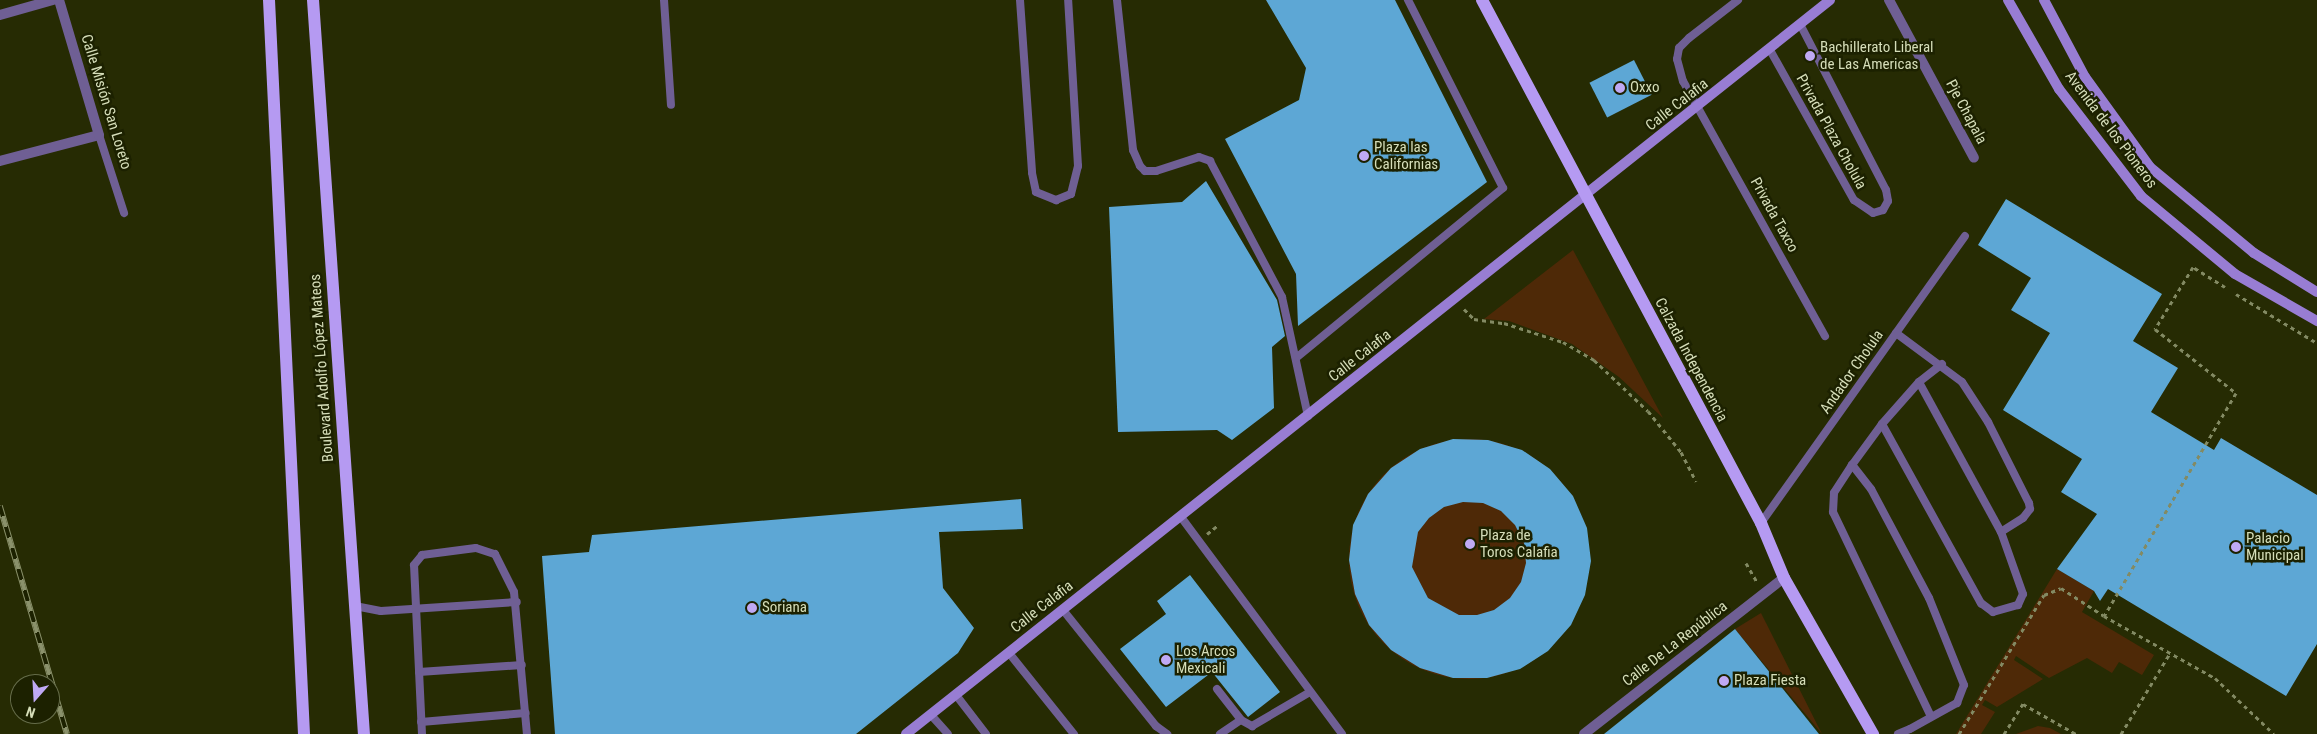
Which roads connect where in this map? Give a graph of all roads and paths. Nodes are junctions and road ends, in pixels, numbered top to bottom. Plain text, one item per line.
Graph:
1 (54, 0) edge
2 (59, 0) edge
3 (269, 0) edge
4 (313, 0) edge
5 (664, 0) edge
6 (1020, 0) edge
7 (1068, 0) edge
8 (1117, 0) edge
9 (1408, 0) edge
10 (1482, 0) edge
11 (1738, 0) edge
12 (1830, 0) edge
13 (1889, 0) edge
14 (2008, 0) edge
15 (2044, 0) edge
16 (0, 15) edge
17 (1801, 26) junction
18 (1770, 50) junction
19 (671, 105) dead end
20 (1698, 107) junction
21 (99, 135) junction
22 (1974, 158) dead end
23 (0, 161) edge
24 (1586, 197) junction
25 (124, 213) dead end
26 (1965, 236) dead end
27 (2317, 292) edge
28 (1455, 300) junction
29 (2317, 321) edge
30 (1896, 333) junction
31 (1825, 336) dead end
32 (2317, 343) edge
33 (1296, 358) junction
34 (1942, 364) junction
35 (1919, 382) junction
36 (1308, 416) junction
37 (1882, 424) junction
38 (1852, 465) junction
39 (1696, 481) dead end
40 (1181, 517) junction
41 (1761, 523) junction
42 (2001, 532) junction
43 (1746, 563) dead end
44 (1784, 578) junction
45 (1764, 593) junction
46 (516, 602) junction
47 (355, 606) junction
48 (416, 610) junction
49 (1063, 610) junction
50 (2104, 616) junction
51 (1009, 653) junction
52 (2170, 653) junction
53 (522, 665) junction
54 (419, 672) junction
55 (1217, 689) dead end
56 (1310, 692) junction
57 (956, 695) junction
58 (526, 713) junction
59 (931, 714) junction
60 (1931, 717) junction
61 (1241, 720) junction
62 (421, 722) junction
63 (304, 734) edge
64 (364, 734) edge
65 (422, 734) edge
66 (527, 734) edge
67 (906, 734) edge
68 (948, 734) edge
69 (986, 734) edge
70 (1074, 734) edge
71 (1167, 734) edge
72 (1220, 734) edge
73 (1342, 734) edge
74 (1584, 734) edge
75 (1873, 734) edge
76 (1898, 734) edge
77 (1959, 734) edge
78 (2004, 734) edge
79 (2076, 734) edge
80 (2121, 734) edge
81 (2274, 734) edge

1 - 16 street
2 - 21 street, Calle Misión San Loreto
3 - 63 main road
4 - 47 main road, Boulevard Adolfo López Mateos
5 - 19 lane
6 - 7 lane
8 - 33 lane
9 - 33 lane
10 - 24 main road, Calzada Independencia
11 - 20 lane, Privada Taxco
12 - 17 street, Calle Calafia
13 - 22 street, Pje Chapala
14 - 29 street, Avenida de los Pioneros
15 - 27 street, Avenida de los Pioneros
17 - 18 street, Calle Calafia
17 - 18 lane, Privada Plaza Cholula
18 - 20 street, Calle Calafia
20 - 24 street, Calle Calafia
20 - 31 lane, Privada Taxco
21 - 23 street
21 - 25 lane, Calle Misión San Loreto
24 - 28 street, Calle Calafia
24 - 41 main road, Calzada Independencia
26 - 30 lane, Andador Cholula
28 - 36 street, Calle Calafia
28 - 39 path
30 - 34 lane
30 - 41 lane, Andador Cholula
32 - 50 path
33 - 36 lane
34 - 35 lane
34 - 42 lane
35 - 37 lane
35 - 42 lane
36 - 40 street, Calle Calafia
37 - 38 lane
37 - 42 lane
38 - 60 lane
38 - 60 lane
40 - 49 street, Calle Calafia
40 - 56 lane
41 - 44 main road, Calzada Independencia
43 - 45 path
44 - 45 street, Calle De La República
44 - 75 main road, Calzada Independencia
45 - 74 street, Calle De La República
46 - 48 lane
46 - 48 lane
46 - 53 lane
47 - 48 lane
47 - 64 main road, Boulevard Adolfo López Mateos
48 - 54 lane
49 - 51 street, Calle Calafia
49 - 71 lane
50 - 52 path
50 - 77 path
51 - 57 street, Calle Calafia
51 - 70 lane
52 - 80 path
52 - 81 path
53 - 54 lane
53 - 58 lane
54 - 62 lane
55 - 61 lane
56 - 61 lane
56 - 73 lane
57 - 59 street, Calle Calafia
57 - 69 lane
58 - 62 lane
58 - 66 lane
59 - 67 street, Calle Calafia
59 - 68 lane
60 - 76 lane
61 - 72 lane
62 - 65 lane
78 - 79 path

